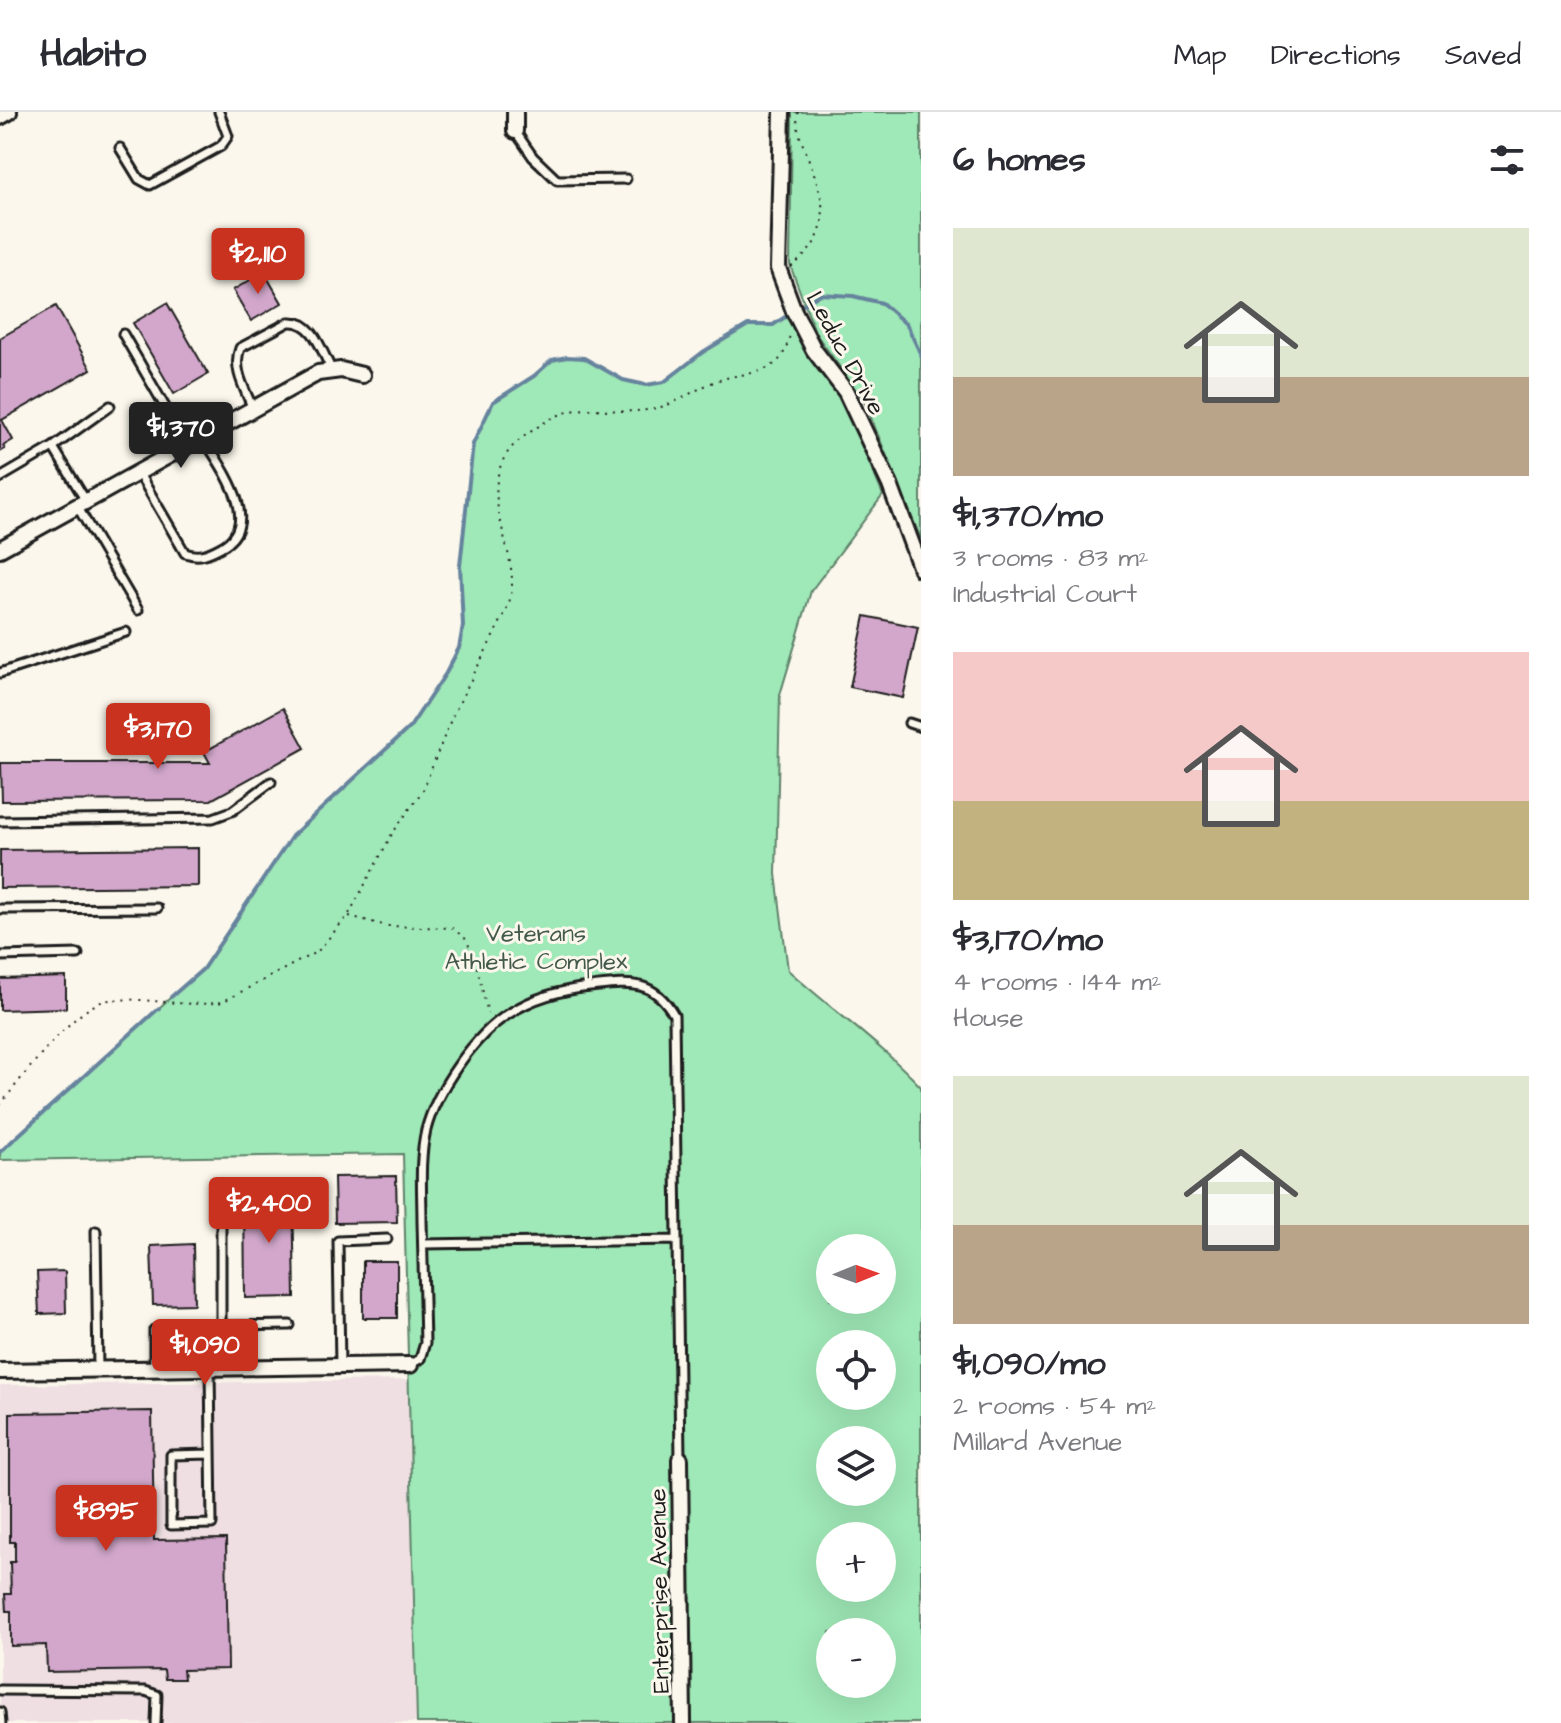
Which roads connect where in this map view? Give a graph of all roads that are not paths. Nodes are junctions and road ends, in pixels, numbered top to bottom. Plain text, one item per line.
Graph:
1 (9, 112) edge
2 (219, 112) edge
3 (515, 112) edge
4 (782, 112) edge
5 (0, 117) edge
6 (515, 131) joint
7 (120, 148) dead end
8 (626, 179) dead end
9 (123, 334) dead end
10 (332, 371) junction
11 (362, 375) dead end
12 (110, 406) dead end
13 (253, 409) junction
14 (203, 437) junction
15 (187, 445) junction
16 (53, 447) junction
17 (138, 472) junction
18 (0, 478) edge
19 (82, 504) junction
20 (0, 549) edge
21 (920, 561) edge
22 (138, 610) dead end
23 (126, 632) dead end
24 (0, 673) edge
25 (909, 723) dead end
26 (921, 727) edge
27 (271, 782) dead end
28 (0, 821) edge
29 (157, 908) dead end
30 (0, 909) edge
31 (78, 954) dead end
32 (0, 956) edge
33 (221, 1189) dead end
34 (96, 1231) dead end
35 (387, 1239) dead end
36 (677, 1240) junction
37 (423, 1244) junction
38 (290, 1325) dead end
39 (221, 1326) junction
40 (185, 1328) dead end
41 (410, 1365) joint
42 (340, 1366) junction
43 (215, 1368) junction
44 (154, 1369) junction
45 (98, 1370) junction
46 (0, 1371) edge
47 (211, 1454) junction
48 (680, 1459) joint
49 (0, 1690) edge
50 (0, 1712) edge
51 (1, 1723) edge
52 (156, 1723) edge
53 (683, 1723) edge

1 - 5 street
2 - 7 lane
3 - 6 street
4 - 21 street, Leduc Drive
6 - 8 lane
9 - 15 lane
10 - 11 street
10 - 13 street
10 - 13 lane
12 - 16 lane
13 - 14 street
14 - 15 street
14 - 17 lane
15 - 17 street
16 - 18 lane
16 - 19 lane
17 - 19 street
19 - 20 street
19 - 22 lane
23 - 24 lane
25 - 26 lane
27 - 28 lane
29 - 30 lane
31 - 32 lane
33 - 39 lane
34 - 45 lane
35 - 42 lane
36 - 37 lane
36 - 37 lane
36 - 48 lane
37 - 41 lane
38 - 39 lane
39 - 43 lane
40 - 44 lane
41 - 42 street
42 - 43 street
43 - 44 street
43 - 47 lane
44 - 45 street
45 - 46 street
47 - 47 lane
48 - 53 street, Enterprise Avenue
49 - 52 lane
50 - 51 lane

